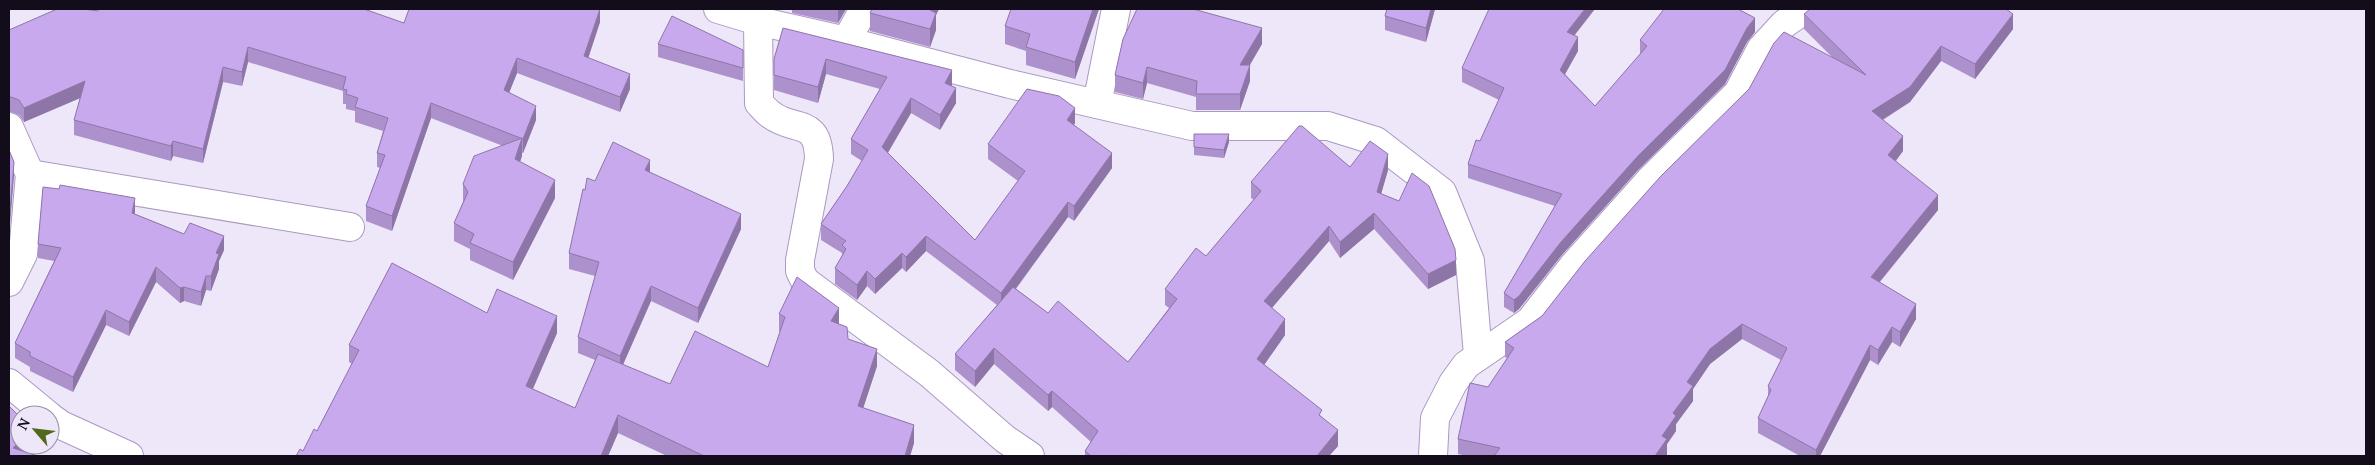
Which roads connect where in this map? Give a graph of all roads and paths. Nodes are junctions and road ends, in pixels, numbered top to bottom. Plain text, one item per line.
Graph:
1 (718, 9) edge
2 (864, 9) edge
3 (1116, 9) edge
4 (1806, 9) edge
5 (758, 21) junction
6 (846, 41) junction
7 (1097, 104) junction
8 (9, 127) edge
9 (30, 174) junction
10 (350, 227) dead end
11 (9, 282) edge
12 (1478, 356) junction
13 (9, 383) edge
14 (36, 405) edge
15 (60, 424) edge
16 (1005, 447) edge
17 (129, 456) edge
18 (1030, 456) edge
19 (1433, 456) edge

1 - 5 street
2 - 6 street
3 - 7 street
4 - 12 street
5 - 6 street
5 - 16 street
6 - 7 street
7 - 12 street
8 - 9 street
9 - 10 street
9 - 11 street
12 - 19 street
13 - 14 street
15 - 17 street
16 - 18 street

